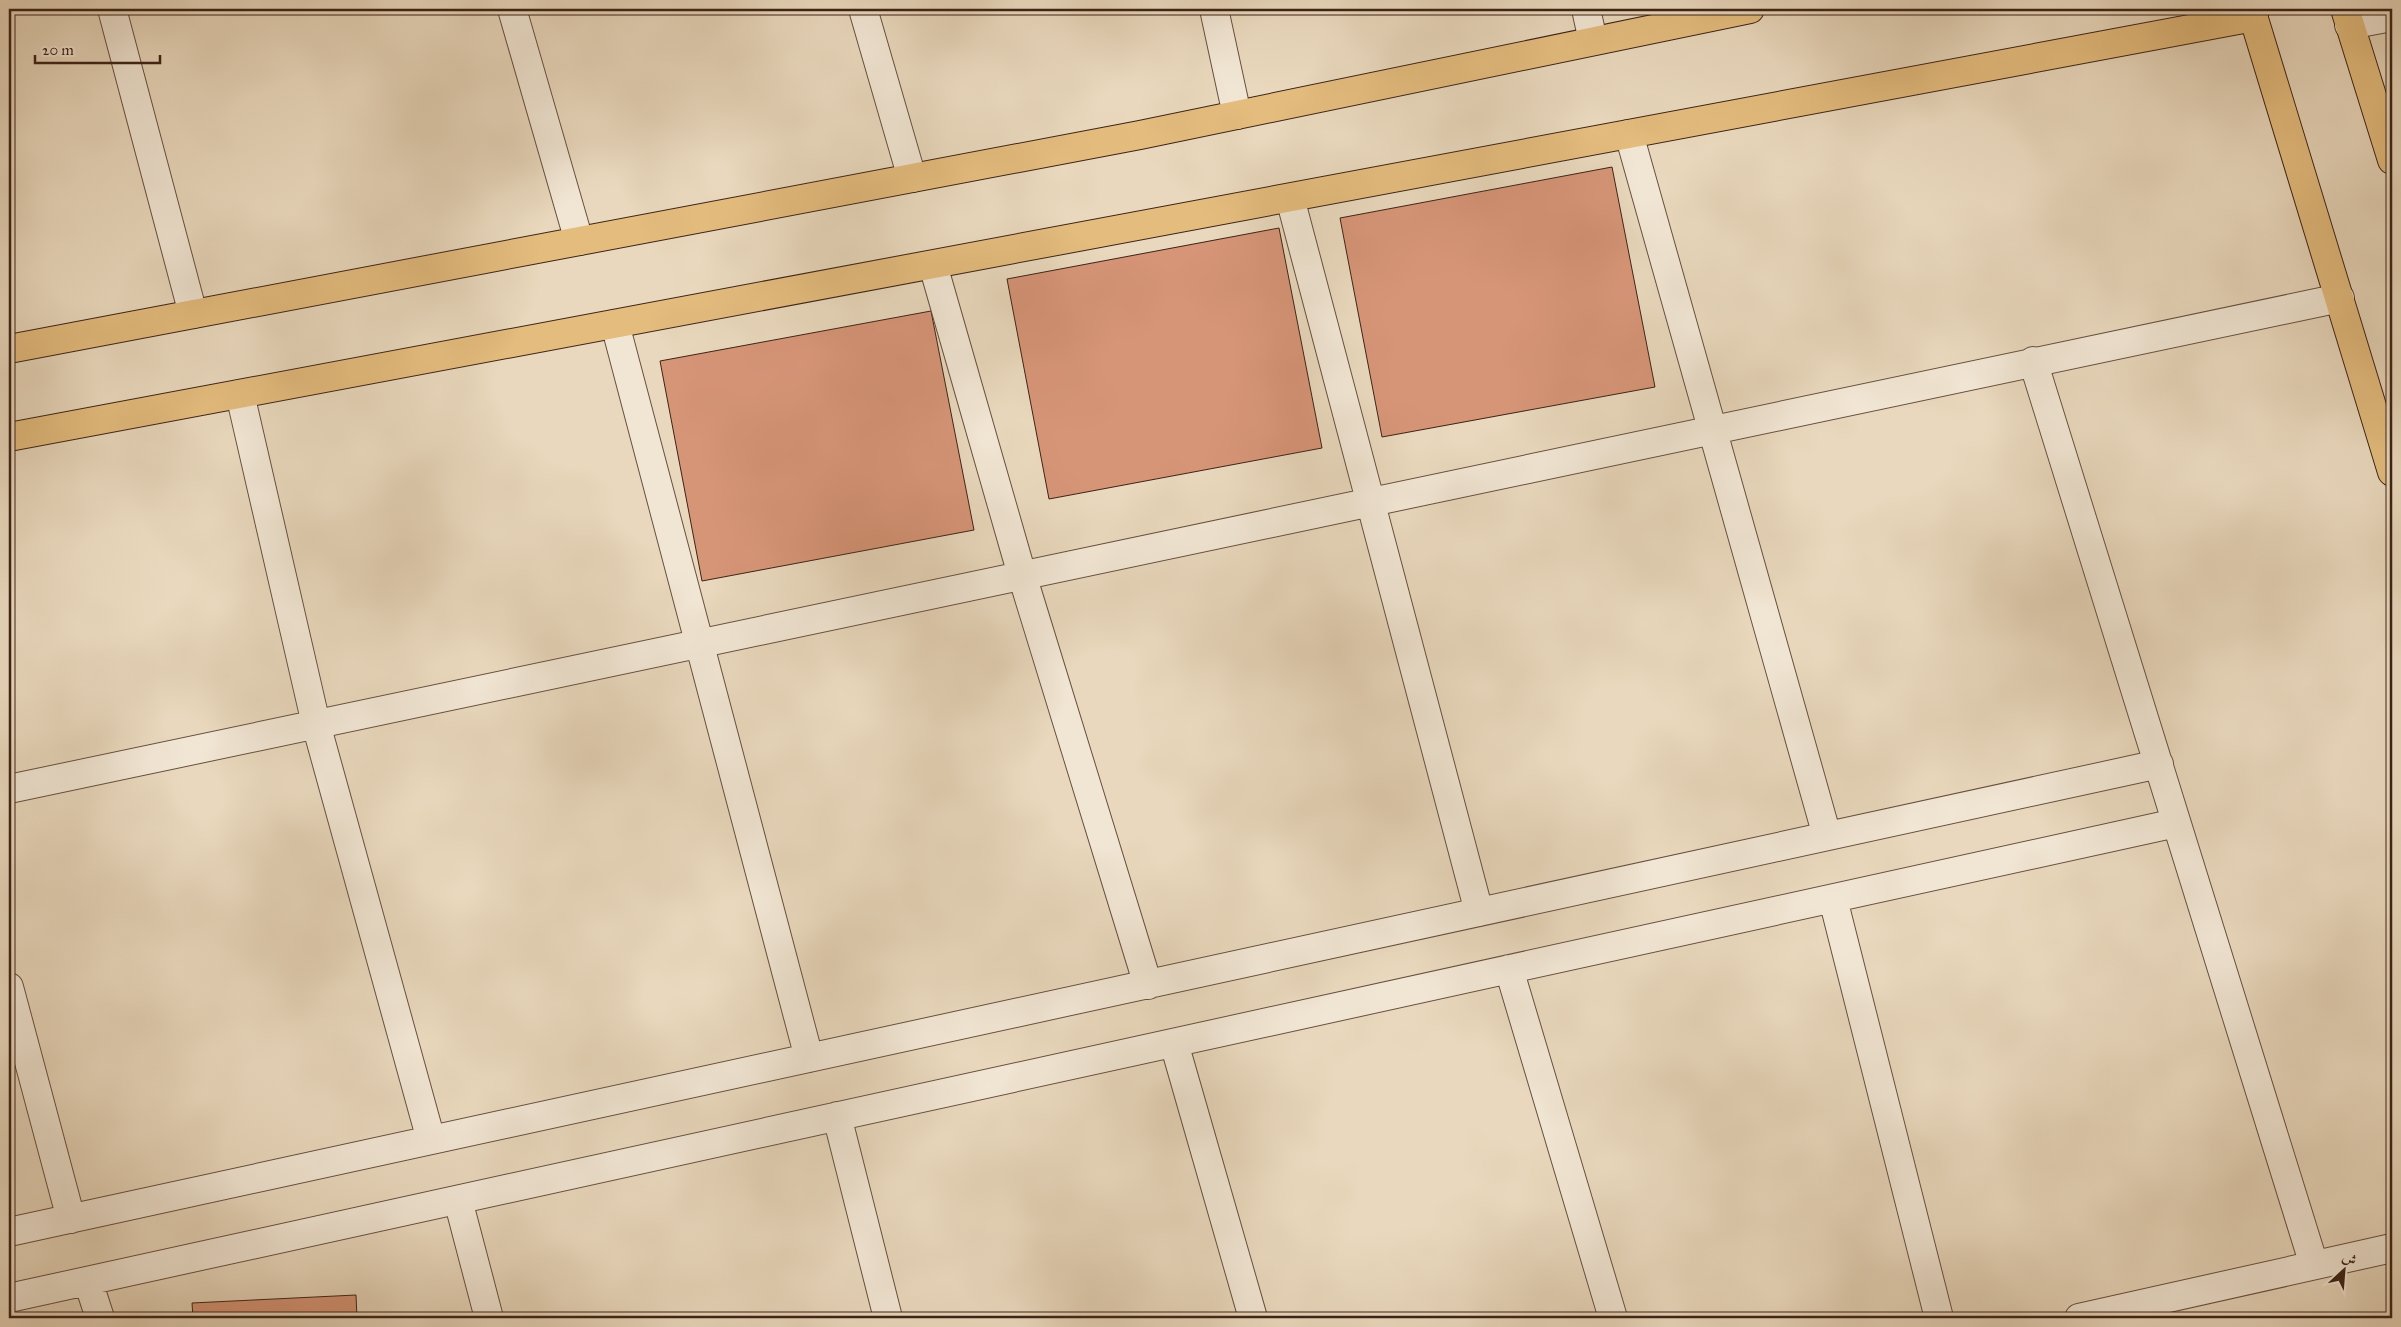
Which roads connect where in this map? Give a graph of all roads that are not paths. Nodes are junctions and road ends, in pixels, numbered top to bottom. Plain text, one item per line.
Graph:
1 (112, 9) edge
2 (512, 9) edge
3 (862, 9) edge
4 (1214, 9) edge
5 (1586, 9) edge
6 (1750, 9) edge
7 (2252, 13) edge
8 (2347, 17) edge
9 (2392, 17) edge
10 (1592, 41) junction
11 (1237, 114) junction
12 (1629, 134) junction
13 (2392, 160) edge
14 (912, 178) junction
15 (1290, 198) junction
16 (579, 241) junction
17 (933, 265) junction
18 (2340, 298) junction
19 (193, 314) junction
20 (614, 324) junction
21 (9, 349) edge
22 (2033, 361) junction
23 (240, 394) junction
24 (1712, 429) junction
25 (9, 437) edge
26 (2392, 472) edge
27 (1370, 502) junction
28 (1022, 575) junction
29 (699, 643) junction
30 (316, 724) junction
31 (2159, 764) junction
32 (9, 789) edge
33 (2176, 823) junction
34 (1827, 836) junction
35 (1834, 899) junction
36 (1479, 912) junction
37 (1509, 969) junction
38 (1148, 984) junction
39 (9, 987) edge
40 (1174, 1043) junction
41 (809, 1058) junction
42 (837, 1116) junction
43 (431, 1140) junction
44 (458, 1200) junction
45 (71, 1219) junction
46 (9, 1232) edge
47 (2392, 1248) edge
48 (2314, 1265) junction
49 (88, 1280) junction
50 (9, 1298) edge
51 (100, 1318) edge
52 (490, 1318) edge
53 (888, 1318) edge
54 (1253, 1318) edge
55 (1613, 1318) edge
56 (1940, 1318) edge
57 (2079, 1318) edge

1 - 19 street
2 - 16 street
3 - 14 street
4 - 11 street
5 - 10 street
6 - 10 main road
7 - 12 main road
7 - 18 main road
8 - 9 street
8 - 13 main road
10 - 11 main road
11 - 14 main road
12 - 15 main road
12 - 24 street
14 - 16 main road
15 - 17 main road
15 - 27 street
16 - 19 main road
17 - 20 main road
17 - 28 street
18 - 22 street
18 - 26 main road
19 - 21 main road
20 - 23 main road
20 - 29 street
22 - 24 street
22 - 31 street
23 - 25 main road
23 - 30 street
24 - 27 street
24 - 34 street
27 - 28 street
27 - 36 street
28 - 29 street
28 - 38 street
29 - 30 street
29 - 41 street
30 - 32 street
30 - 43 street
31 - 33 street
31 - 34 street
33 - 35 street
33 - 48 street
34 - 36 street
35 - 37 street
35 - 56 street
36 - 38 street
37 - 40 street
37 - 55 street
38 - 41 street
39 - 45 street
40 - 42 street
40 - 54 street
41 - 43 street
42 - 44 street
42 - 53 street
43 - 45 street
44 - 49 street
44 - 52 street
45 - 46 street
47 - 48 street
48 - 57 street
49 - 50 street
49 - 51 street

